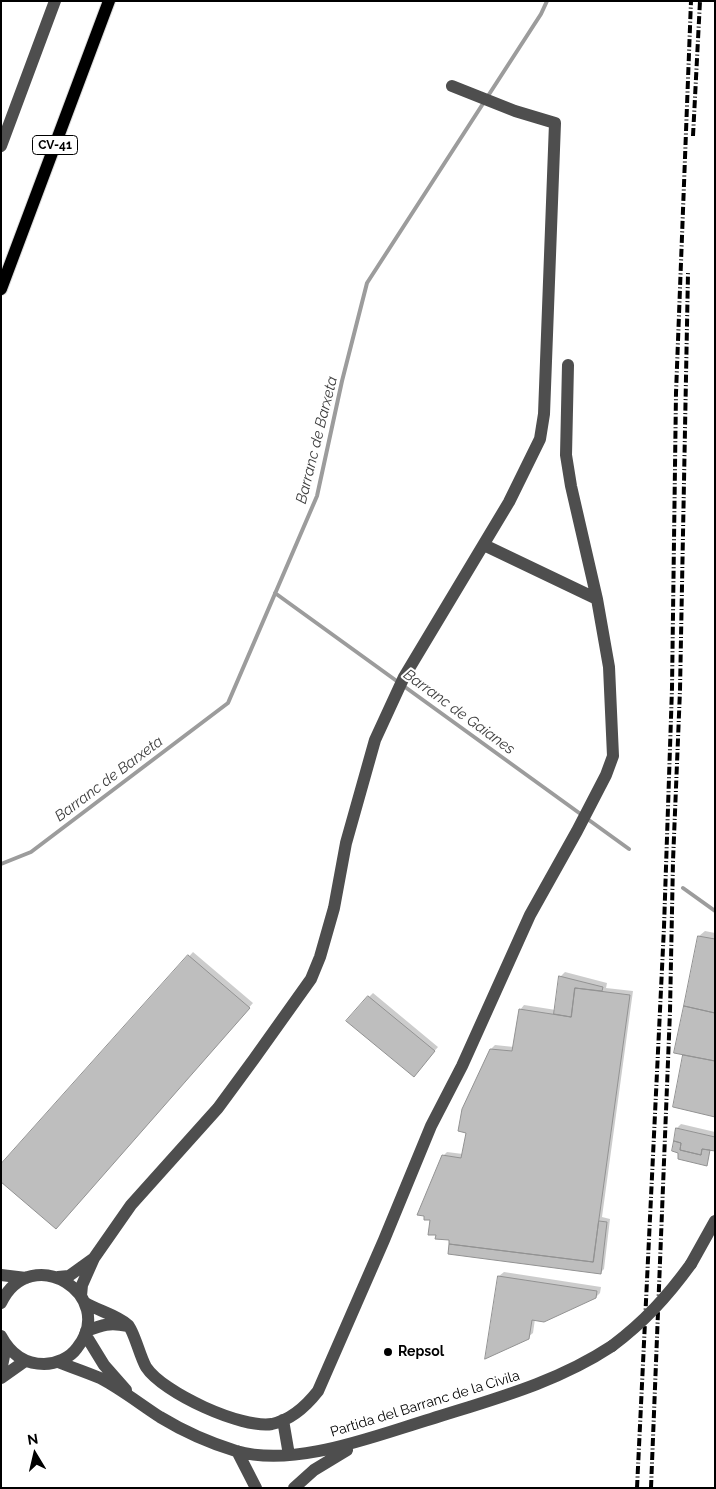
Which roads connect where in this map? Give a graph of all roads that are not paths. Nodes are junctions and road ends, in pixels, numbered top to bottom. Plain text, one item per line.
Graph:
1 (55, 1) edge
2 (109, 1) edge
3 (452, 86) dead end
4 (1, 146) edge
5 (1, 289) edge
6 (568, 365) dead end
7 (484, 545) junction
8 (598, 599) junction
9 (715, 1221) edge
10 (94, 1258) junction
11 (1, 1276) edge
12 (58, 1277) junction
13 (26, 1278) junction
14 (83, 1299) junction
15 (1, 1303) edge
16 (130, 1327) junction
17 (86, 1333) junction
18 (4, 1341) edge
19 (25, 1361) junction
20 (58, 1362) junction
21 (1, 1371) edge
22 (1, 1378) edge
23 (135, 1399) junction
24 (282, 1420) junction
25 (377, 1435) junction
26 (237, 1451) junction
27 (289, 1454) junction
28 (256, 1488) edge
29 (294, 1488) edge

1 - 4 street
2 - 5 main road, CV-41
3 - 7 street
6 - 8 street
7 - 8 street
7 - 10 street
8 - 24 street
9 - 25 street, Partida del Barranc de la Civila, bridge
10 - 12 street
10 - 14 street
11 - 13 street
12 - 13 street
12 - 14 street
13 - 15 street
14 - 16 street
14 - 17 street
16 - 17 street
16 - 24 street
17 - 20 street
17 - 23 street, Partida del Barranc de la Civila
18 - 19 street
18 - 21 street
19 - 20 street
19 - 22 street
20 - 23 street, Partida del Barranc de la Civila
23 - 26 street, Partida del Barranc de la Civila
24 - 27 street
25 - 27 street, Partida del Barranc de la Civila
25 - 29 street
26 - 27 street, Partida del Barranc de la Civila
26 - 28 street

